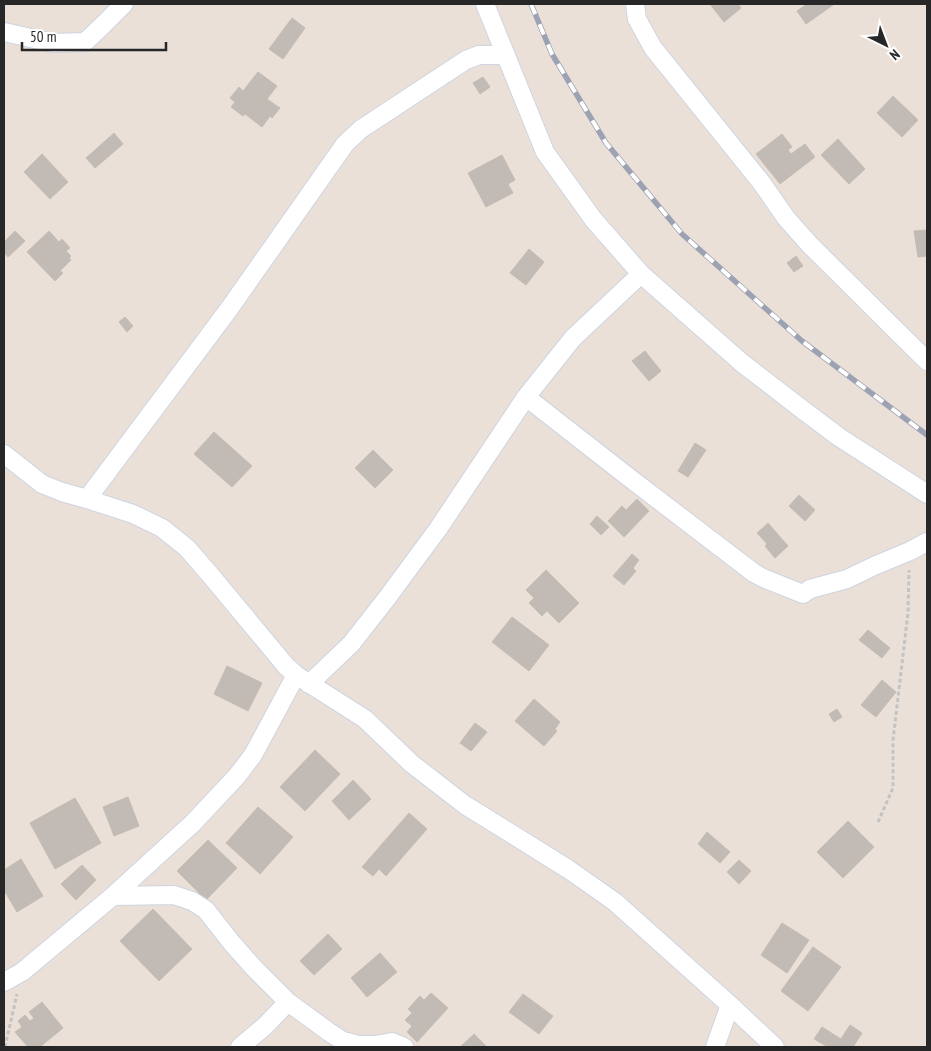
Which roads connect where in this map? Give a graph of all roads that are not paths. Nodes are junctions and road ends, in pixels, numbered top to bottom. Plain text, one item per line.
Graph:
1 (124, 4) edge
2 (485, 4) edge
3 (635, 4) edge
4 (4, 32) edge
5 (506, 55) junction
6 (640, 274) junction
7 (927, 361) edge
8 (526, 397) junction
9 (4, 454) edge
10 (927, 494) edge
11 (87, 499) junction
12 (927, 542) edge
13 (302, 680) junction
14 (113, 896) junction
15 (4, 982) edge
16 (288, 1002) junction
17 (730, 1005) junction
18 (240, 1047) edge
19 (404, 1047) edge
20 (715, 1047) edge
21 (774, 1047) edge

1 - 4 street
2 - 5 street
3 - 7 street
5 - 6 street
5 - 11 street
6 - 8 street
6 - 10 street
8 - 12 street
8 - 13 street
9 - 11 street
11 - 13 street
13 - 14 street
13 - 17 street
14 - 15 street
14 - 16 street
16 - 18 street
16 - 19 street
17 - 20 street
17 - 21 street

